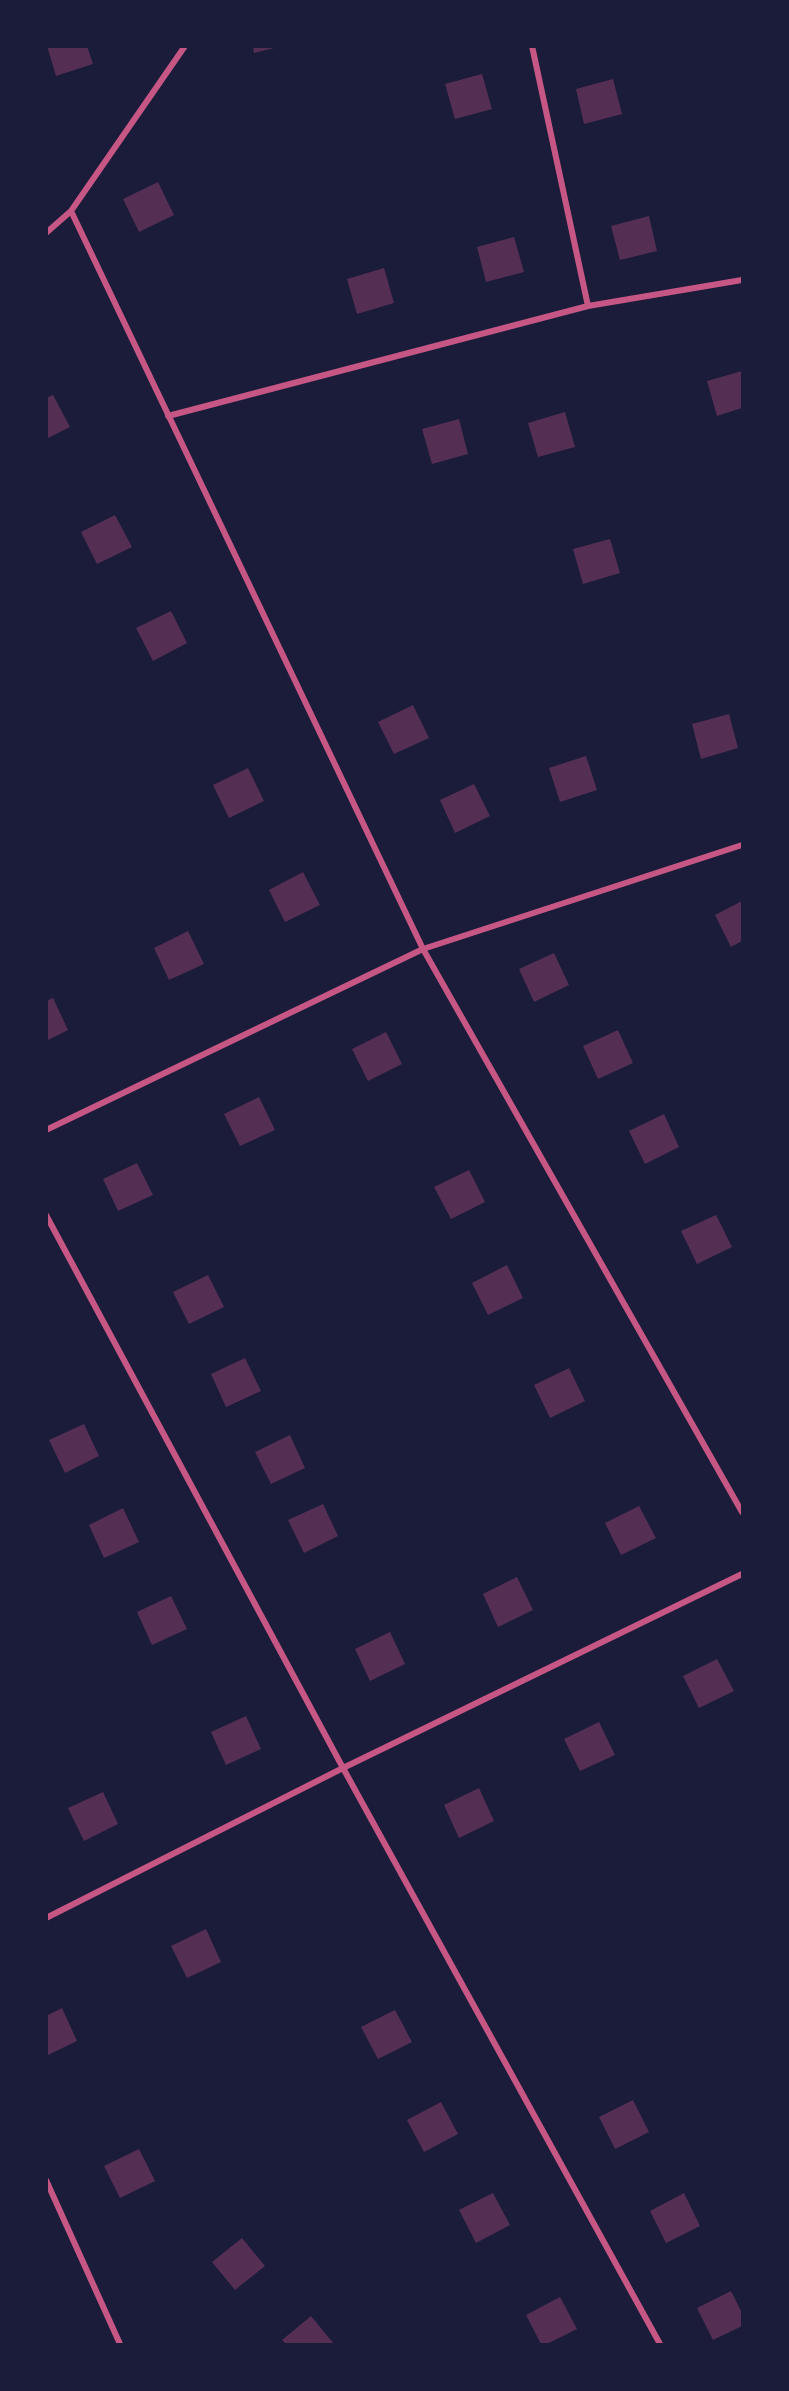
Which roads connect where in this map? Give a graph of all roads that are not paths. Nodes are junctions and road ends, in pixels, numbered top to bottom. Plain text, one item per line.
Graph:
1 (185, 46) edge
2 (532, 46) edge
3 (70, 211) junction
4 (46, 233) edge
5 (742, 280) edge
6 (588, 306) junction
7 (168, 416) junction
8 (742, 845) edge
9 (423, 949) junction
10 (46, 1130) edge
11 (46, 1215) edge
12 (742, 1512) edge
13 (742, 1574) edge
14 (343, 1768) junction
15 (46, 1917) edge
16 (46, 2180) edge
17 (120, 2344) edge
18 (660, 2344) edge

1 - 3 street
2 - 6 street
3 - 4 street
3 - 7 street
5 - 6 street
6 - 7 street
7 - 9 street
8 - 9 street
9 - 10 street
9 - 12 street
11 - 14 street
13 - 14 street
14 - 15 street
14 - 18 street
16 - 17 street

